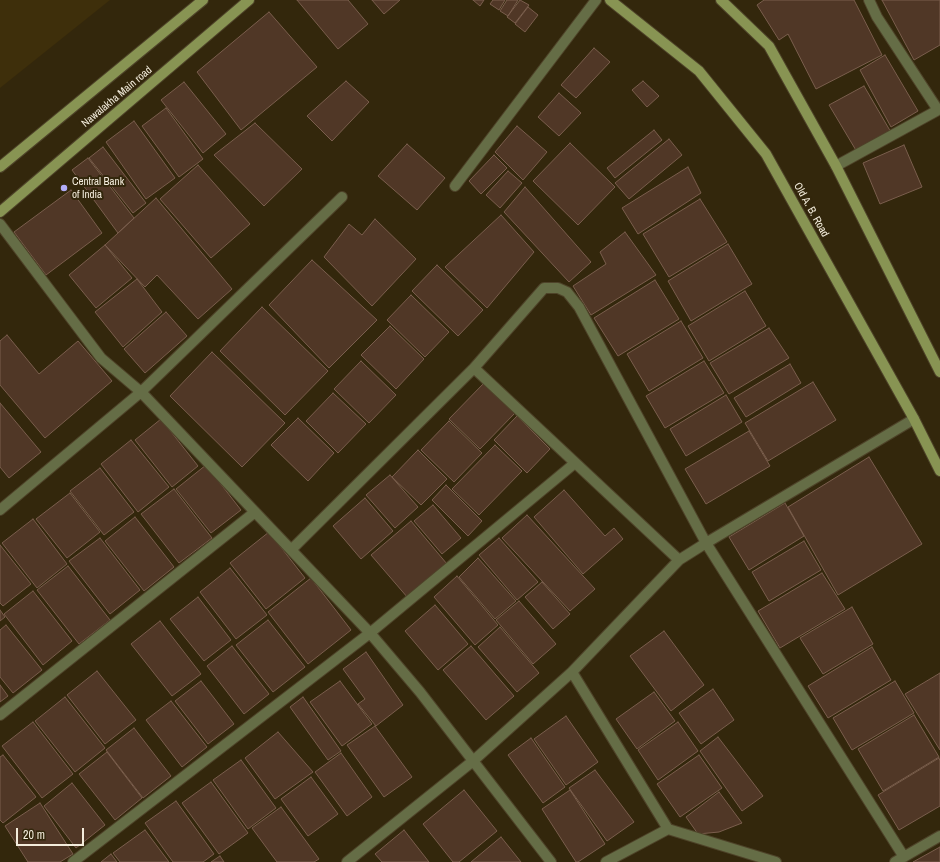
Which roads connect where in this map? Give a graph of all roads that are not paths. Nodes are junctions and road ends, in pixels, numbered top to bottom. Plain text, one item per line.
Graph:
1 (203, 0) edge
2 (249, 0) edge
3 (596, 0) edge
4 (610, 0) edge
5 (721, 0) edge
6 (869, 0) edge
7 (939, 109) edge
8 (836, 166) junction
9 (0, 167) edge
10 (455, 186) dead end
11 (342, 198) dead end
12 (0, 212) edge
13 (0, 224) edge
14 (474, 368) junction
15 (940, 372) edge
16 (140, 392) junction
17 (914, 419) junction
18 (575, 463) junction
19 (940, 471) edge
20 (0, 510) edge
21 (254, 512) junction
22 (706, 543) junction
23 (292, 549) junction
24 (679, 560) junction
25 (370, 633) junction
26 (572, 672) junction
27 (0, 715) edge
28 (473, 761) junction
29 (668, 829) junction
30 (940, 836) edge
31 (899, 860) edge
32 (73, 862) edge
33 (347, 862) edge
34 (551, 862) edge
35 (606, 862) edge
36 (776, 862) edge

1 - 9 main road, Nawalakha Main road
2 - 12 main road, Nawalakha Main road
3 - 10 street
4 - 17 main road, Old A. B. Road
5 - 8 main road
6 - 7 street
7 - 8 street
8 - 15 main road
11 - 16 street
13 - 16 street
14 - 18 street
14 - 22 street
14 - 23 street
16 - 20 street
16 - 21 street
17 - 19 main road, Old A. B. Road
17 - 22 street
18 - 24 street
18 - 25 street
21 - 23 street
21 - 27 street
22 - 24 street
22 - 31 street
23 - 25 street
24 - 26 street
25 - 28 street
25 - 32 street
26 - 28 street
26 - 29 street
28 - 33 street
28 - 34 street
29 - 35 street
29 - 36 street
30 - 31 street

